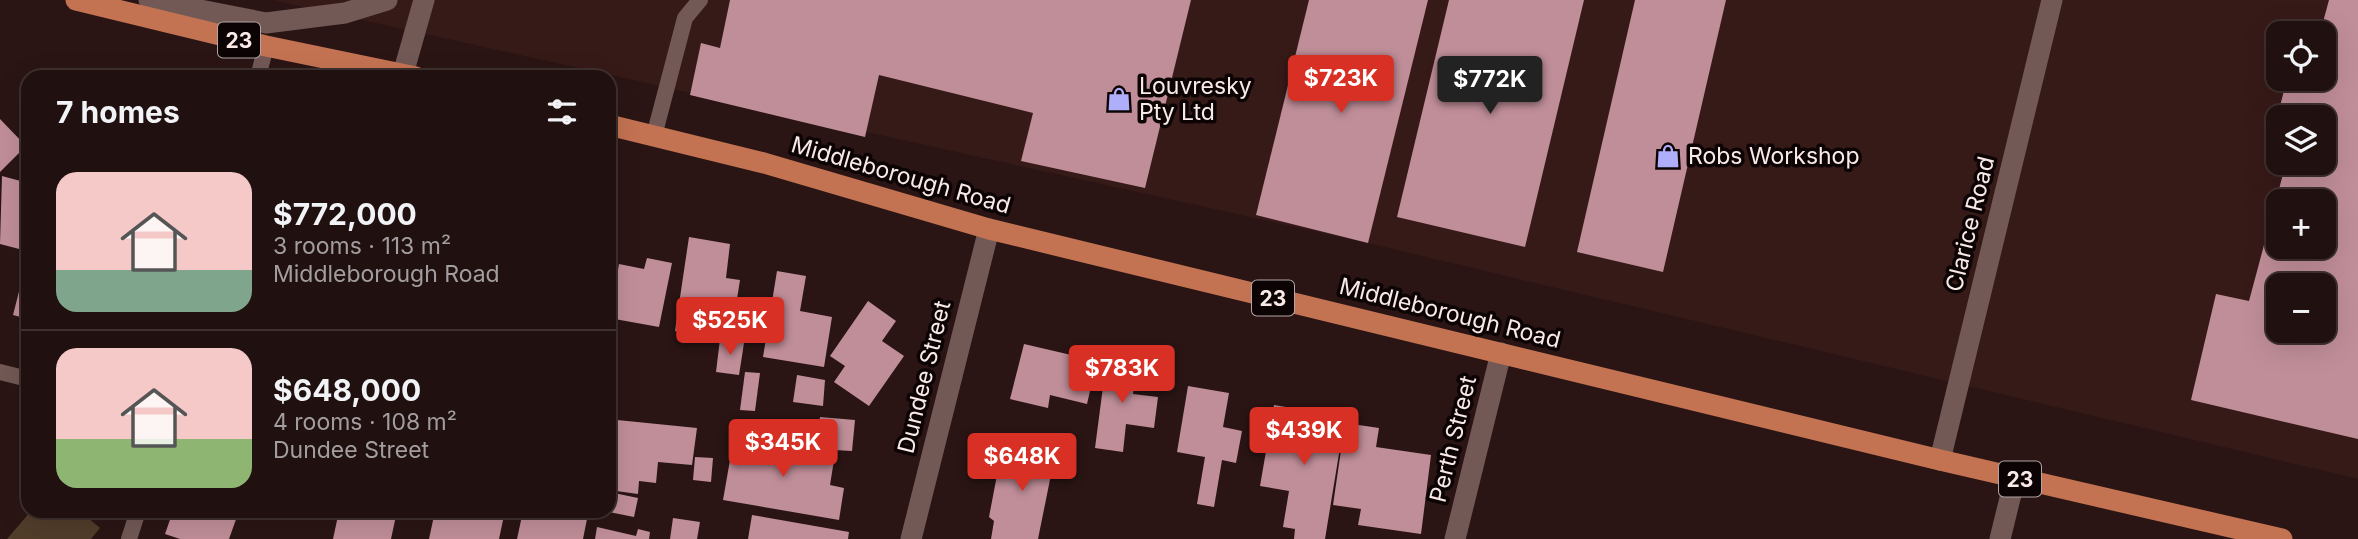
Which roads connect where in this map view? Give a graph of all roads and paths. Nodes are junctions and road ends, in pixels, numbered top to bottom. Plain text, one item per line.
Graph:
1 (76, 0) edge
2 (149, 0) edge
3 (387, 0) edge
4 (424, 0) edge
5 (700, 0) edge
6 (2052, 0) edge
7 (266, 46) junction
8 (260, 70) edge
9 (385, 70) edge
10 (411, 70) edge
11 (616, 127) edge
12 (654, 136) junction
13 (989, 229) junction
14 (1501, 353) junction
15 (0, 372) edge
16 (21, 377) edge
17 (1940, 460) junction
18 (2015, 478) junction
19 (136, 518) edge
20 (129, 539) edge
21 (911, 539) edge
22 (1455, 539) edge
23 (2000, 539) edge
24 (2282, 539) edge

1 - 7 main road, 23
2 - 3 street
4 - 10 street
5 - 12 lane
6 - 17 street, Clarice Road
7 - 8 lane
7 - 9 main road, 23
11 - 12 main road, Middleborough Road / 23
12 - 13 main road, Middleborough Road / 23
13 - 14 main road, Middleborough Road / 23
13 - 21 street, Dundee Street
14 - 17 main road, Middleborough Road / 23
14 - 22 street, Perth Street
15 - 16 lane
17 - 18 main road, Middleborough Road / 23
18 - 23 street
18 - 24 main road, Middleborough Road / 23
19 - 20 lane

